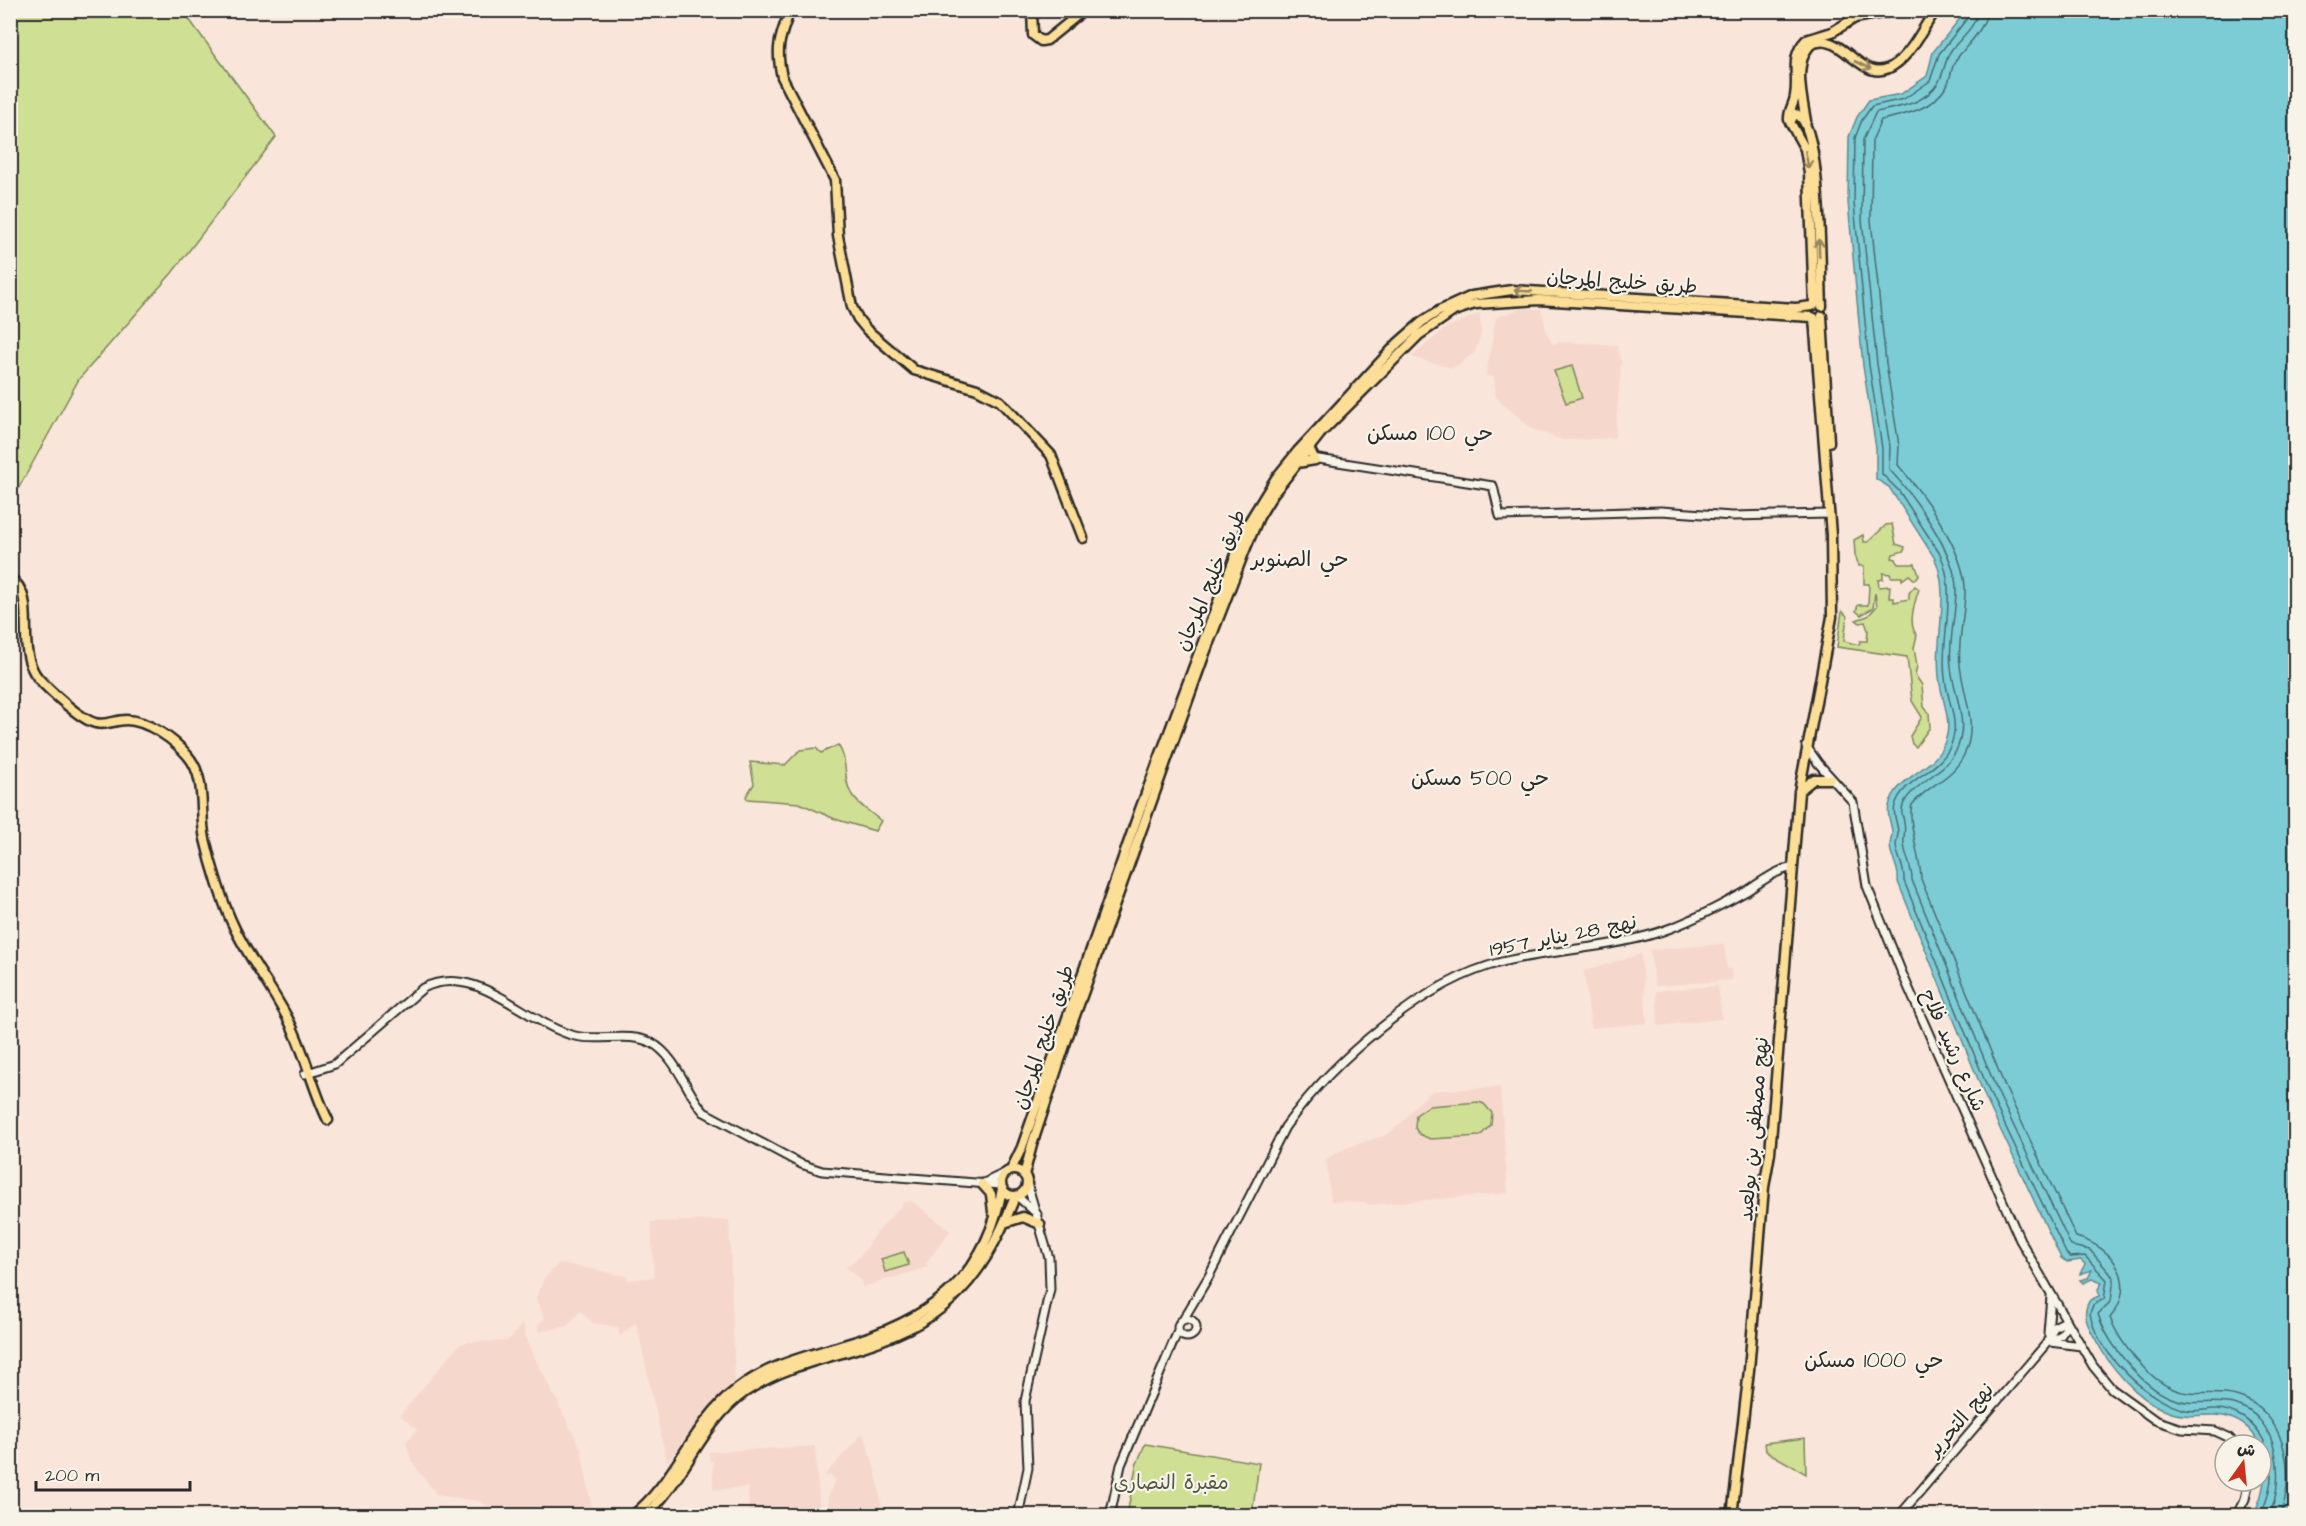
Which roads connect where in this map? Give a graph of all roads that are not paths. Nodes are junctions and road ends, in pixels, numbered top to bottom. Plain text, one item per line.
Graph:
1 (790, 10) edge
2 (1032, 10) edge
3 (1084, 10) edge
4 (1166, 10) edge
5 (1185, 10) edge
6 (1897, 10) edge
7 (1936, 10) edge
8 (1834, 31) junction
9 (1835, 43) junction
10 (1790, 122) junction
11 (1806, 122) junction
12 (1814, 289) junction
13 (1816, 306) junction
14 (1795, 311) junction
15 (1816, 317) junction
16 (1816, 333) junction
17 (1303, 452) junction
18 (1315, 460) junction
19 (1296, 463) junction
20 (1829, 514) junction
21 (1083, 538) dead end
22 (10, 578) edge
23 (1805, 749) junction
24 (1833, 780) junction
25 (1799, 792) junction
26 (1793, 868) junction
27 (307, 1076) joint
28 (1009, 1171) junction
29 (1026, 1179) junction
30 (982, 1184) junction
31 (1001, 1187) junction
32 (1016, 1196) junction
33 (1037, 1214) junction
34 (1004, 1223) junction
35 (1040, 1224) junction
36 (993, 1225) junction
37 (2050, 1294) junction
38 (1198, 1298) junction
39 (1183, 1320) junction
40 (1194, 1323) junction
41 (2067, 1323) junction
42 (1178, 1331) junction
43 (1189, 1337) junction
44 (2048, 1342) junction
45 (2081, 1346) junction
46 (1171, 1351) junction
47 (2223, 1433) edge
48 (2246, 1493) edge
49 (632, 1515) edge
50 (645, 1515) edge
51 (1017, 1515) edge
52 (1110, 1515) edge
53 (1732, 1515) edge
54 (1899, 1515) edge
55 (2236, 1515) edge

1 - 21 main road
2 - 3 main road
4 - 5 main road
6 - 8 main road
9 -> 7 main road
8 - 9 main road
8 - 10 main road
9 - 11 main road
10 - 11 main road
10 -> 12 main road
13 -> 11 main road
12 - 13 main road
12 - 14 main road
13 - 14 main road, طريق خليج المرجان
13 - 15 main road
13 - 15 main road
14 - 15 main road, طريق خليج المرجان
14 - 16 main road
14 - 17 main road, طريق خليج المرجان
15 - 16 main road
15 - 20 main road
16 - 20 main road
17 - 18 main road
17 - 19 main road, طريق خليج المرجان
17 - 28 main road, طريق خليج المرجان
18 - 19 main road
18 - 20 street
19 - 29 main road, طريق خليج المرجان
20 - 23 main road, نهج مصطفى بن بولعيد
22 - 27 main road
23 - 24 street, شارع رشيد فلاح
23 - 25 main road, نهج مصطفى بن بولعيد
24 - 25 main road
24 - 37 street, شارع رشيد فلاح
25 - 26 main road, نهج مصطفى بن بولعيد
26 - 38 street, نهج 28 يناير 1957
26 - 53 main road, نهج مصطفى بن بولعيد
27 - 30 street
28 - 29 main road
28 - 30 street
28 - 31 main road
29 - 32 main road
29 - 33 street
30 - 31 street
30 - 36 main road
31 - 32 main road
31 - 36 main road
32 - 33 street
32 - 34 main road
33 - 35 street
34 - 35 main road
34 - 50 main road
35 - 51 street
36 - 49 main road
37 - 41 street, شارع رشيد فلاح
37 - 44 street
38 - 39 street, نهج 28 يناير 1957
38 - 40 street, نهج 28 يناير 1957
39 - 40 street
39 - 42 street
40 - 43 street
41 - 44 street, نهج التحرير
41 - 45 street, شارع رشيد فلاح
42 - 43 street
42 - 46 street
43 - 46 street
44 - 45 street
44 - 54 street, نهج التحرير
45 - 47 street, شارع رشيد فلاح
46 - 52 street
48 - 55 street

